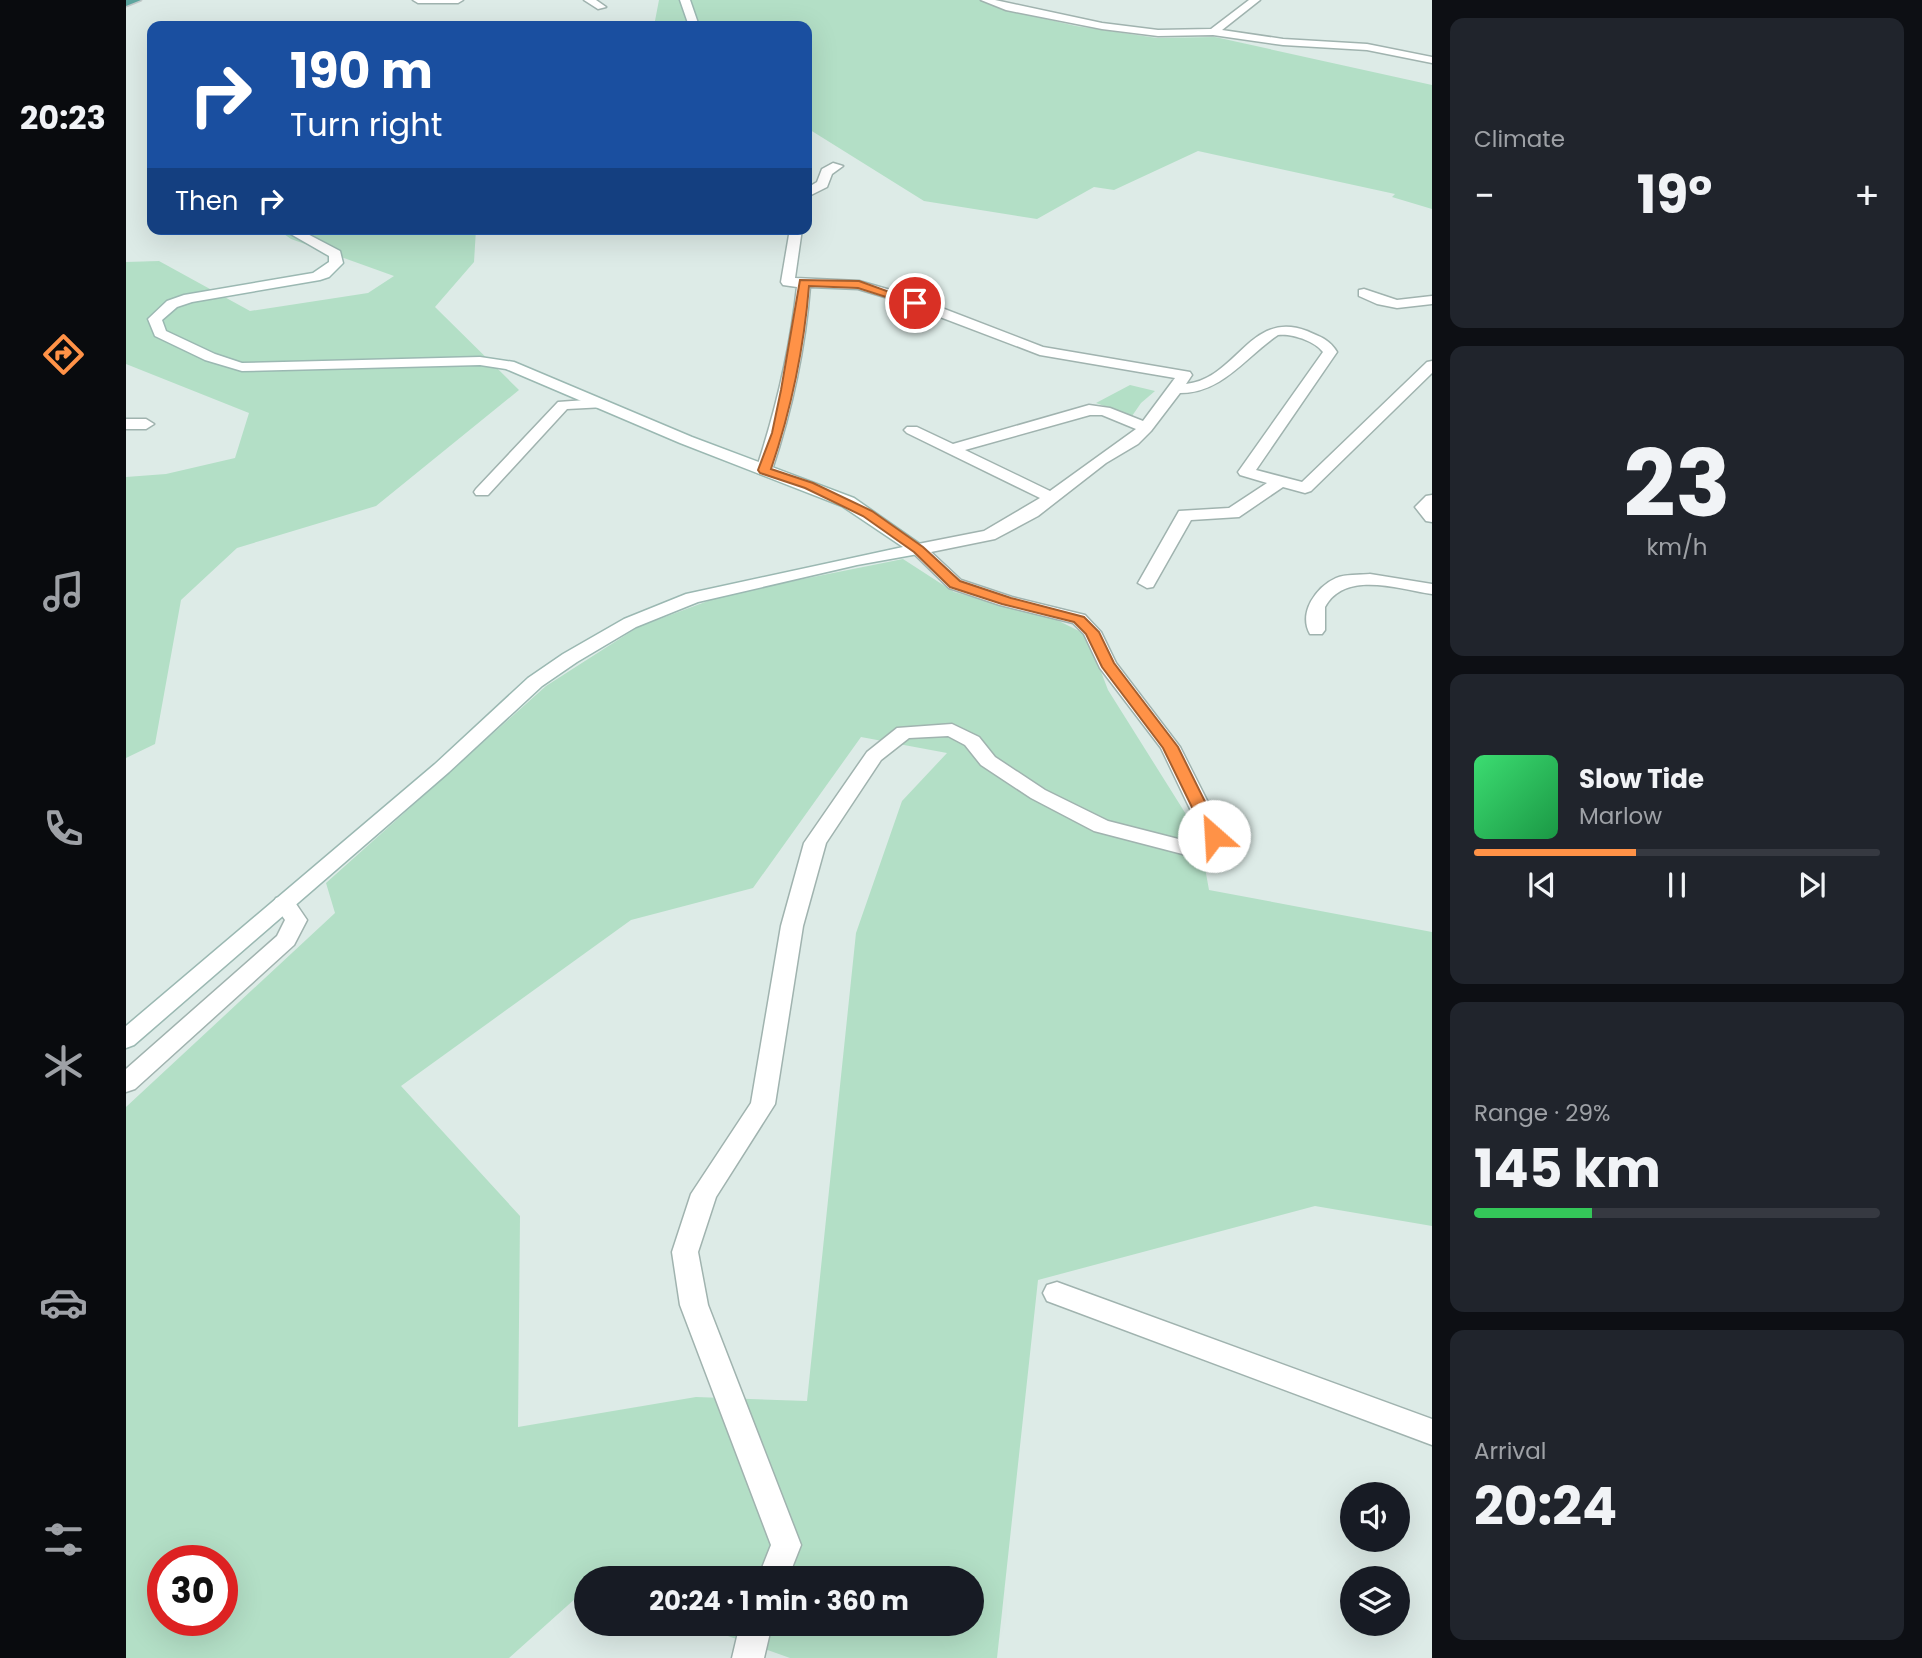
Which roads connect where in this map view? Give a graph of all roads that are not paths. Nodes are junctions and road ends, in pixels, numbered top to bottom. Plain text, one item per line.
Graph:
1 (136, 0) edge
2 (418, 0) edge
3 (458, 0) edge
4 (589, 0) edge
5 (685, 0) edge
6 (986, 0) edge
7 (1255, 0) edge
8 (126, 3) edge
9 (601, 7) dead end
10 (692, 21) edge
11 (1213, 32) junction
12 (1432, 60) edge
13 (837, 166) dead end
14 (812, 190) edge
15 (300, 235) edge
16 (795, 235) edge
17 (804, 283) junction
18 (1364, 293) dead end
19 (1432, 300) edge
20 (1432, 365) edge
21 (1176, 388) junction
22 (600, 404) junction
23 (126, 424) edge
24 (146, 424) dead end
25 (1146, 428) junction
26 (912, 430) dead end
27 (951, 449) junction
28 (764, 470) junction
29 (1281, 481) junction
30 (482, 492) dead end
31 (1052, 498) junction
32 (1432, 500) edge
33 (1432, 517) edge
34 (918, 549) junction
35 (1147, 583) dead end
36 (1432, 589) edge
37 (1316, 629) dead end
38 (284, 903) junction
39 (126, 1039) edge
40 (126, 1083) edge
41 (1057, 1293) dead end
42 (1432, 1432) edge
43 (778, 1566) edge
44 (753, 1636) edge
45 (748, 1658) edge

1 - 8 main road
2 - 3 street
4 - 9 street
5 - 10 street
6 - 11 street
7 - 11 street
11 - 12 street
13 - 14 street
15 - 22 street
16 - 17 street
17 - 21 street
17 - 28 street
18 - 19 street
20 - 29 street
21 - 25 street
21 - 29 street
22 - 28 street
22 - 30 street
23 - 24 street
25 - 27 street
25 - 31 street
26 - 27 street
27 - 31 street
28 - 34 street
29 - 35 street
31 - 34 street
32 - 33 street
34 - 38 street
34 - 43 street
36 - 37 street
38 - 39 street
38 - 40 street
41 - 42 street
44 - 45 street

